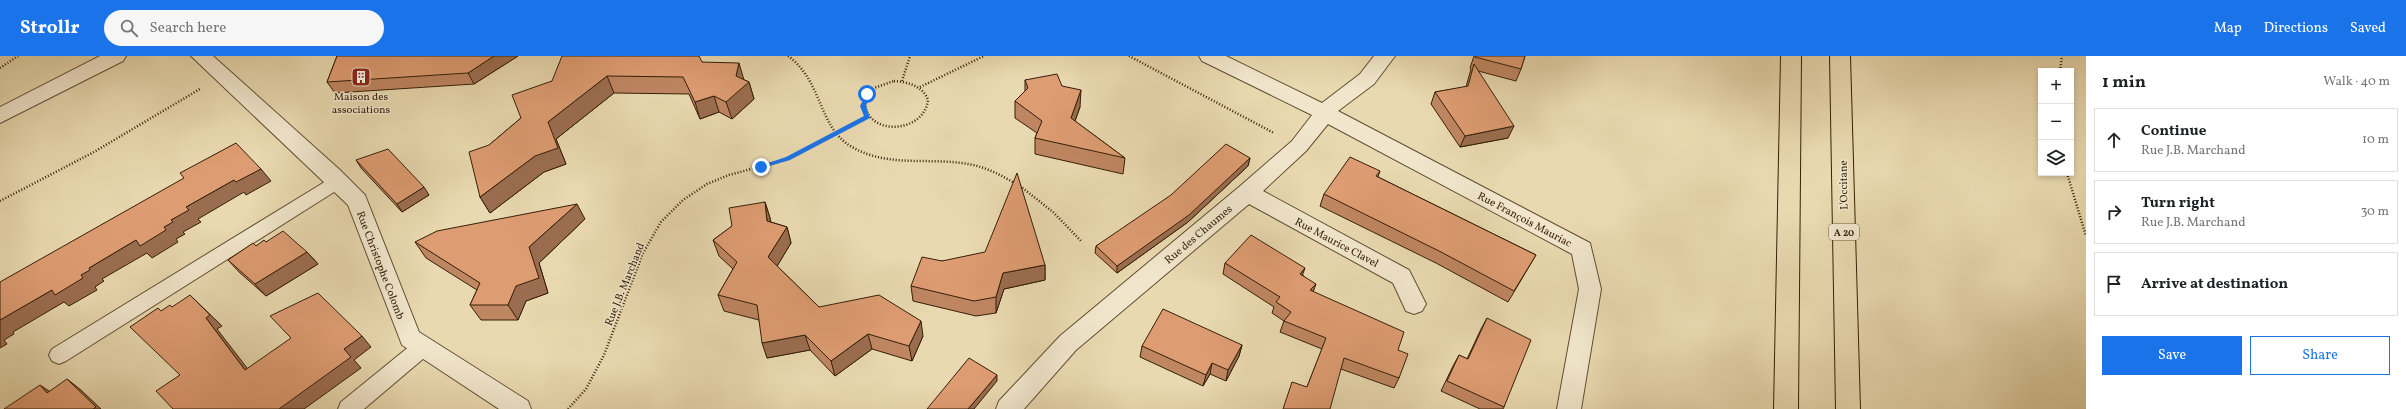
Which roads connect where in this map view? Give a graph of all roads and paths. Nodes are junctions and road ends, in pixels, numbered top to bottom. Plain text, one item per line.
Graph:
1 (18, 56) edge
2 (116, 56) edge
3 (201, 56) edge
4 (788, 56) edge
5 (910, 56) edge
6 (984, 56) edge
7 (1129, 56) edge
8 (1209, 56) edge
9 (1385, 56) edge
10 (1791, 56) edge
11 (1840, 56) edge
12 (2062, 56) edge
13 (0, 68) edge
14 (2060, 68) edge
15 (902, 80) junction
16 (920, 87) junction
17 (200, 89) dead end
18 (1324, 113) junction
19 (0, 116) edge
20 (867, 117) junction
21 (834, 133) junction
22 (1299, 146) junction
23 (2068, 176) edge
24 (336, 182) junction
25 (1247, 193) junction
26 (0, 201) edge
27 (2086, 236) edge
28 (1082, 242) dead end
29 (1414, 304) dead end
30 (423, 347) junction
31 (60, 355) dead end
32 (349, 409) edge
33 (518, 409) edge
34 (568, 409) edge
35 (1008, 409) edge
36 (1569, 409) edge
37 (1786, 409) edge
38 (1848, 409) edge

1 - 13 path
2 - 19 street
3 - 24 street, Rue Christophe Colomb
4 - 21 path
5 - 15 path
6 - 16 path
7 - 22 path
8 - 18 street
9 - 18 street, Rue des Chaumes
10 - 37 highway
11 - 38 highway, L'Occitane / A 20
12 - 14 path
15 - 16 path
15 - 20 path
16 - 20 path
17 - 26 path
18 - 22 street, Rue des Chaumes
18 - 36 street, Rue François Mauriac
20 - 21 path, Rue J.B. Marchand
21 - 28 path
21 - 34 path, Rue J.B. Marchand
22 - 25 street, Rue des Chaumes
23 - 27 path
24 - 30 street, Rue Christophe Colomb
24 - 31 lane
25 - 29 street, Rue Maurice Clavel
25 - 35 street, Rue des Chaumes
30 - 32 lane
30 - 33 street, Rue Christophe Colomb

